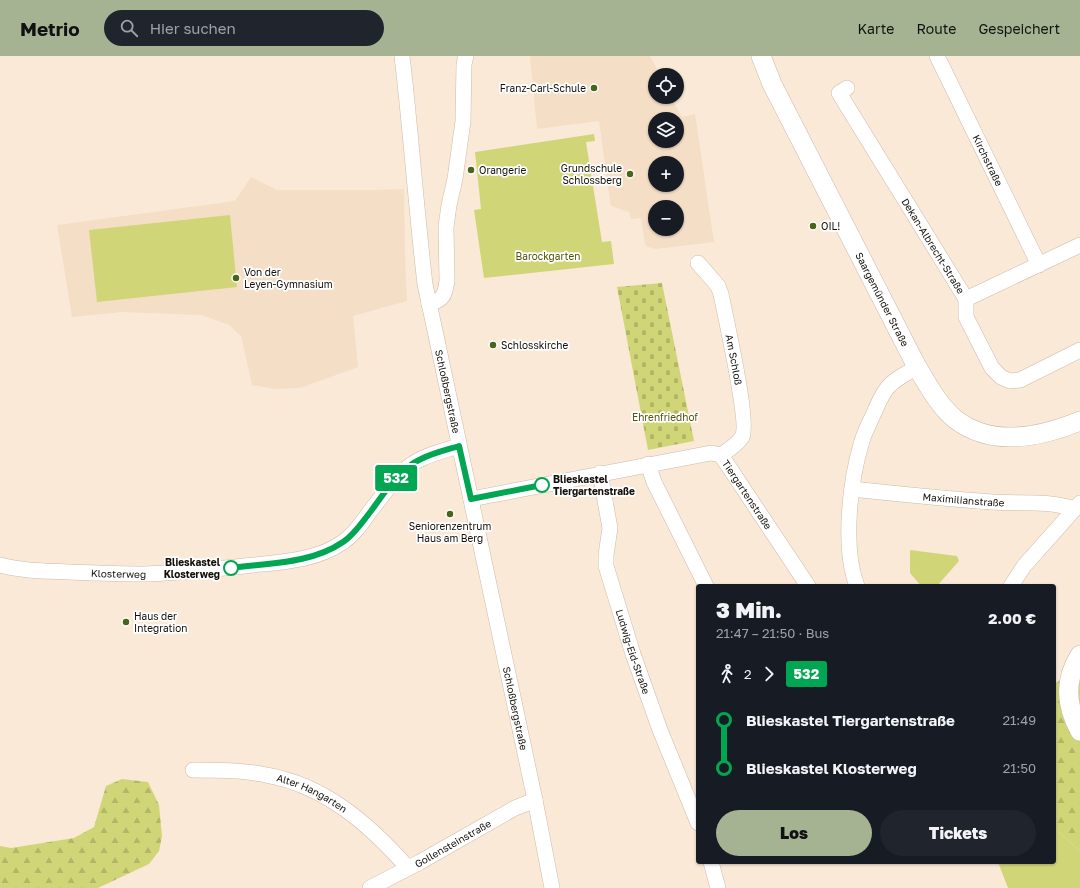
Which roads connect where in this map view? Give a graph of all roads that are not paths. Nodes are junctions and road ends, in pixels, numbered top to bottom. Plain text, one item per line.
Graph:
1 (402, 56) edge
2 (466, 56) edge
3 (761, 56) edge
4 (937, 56) edge
5 (847, 88) dead end
6 (1080, 245) edge
7 (698, 263) dead end
8 (1039, 265) junction
9 (966, 299) junction
10 (430, 304) junction
11 (1080, 350) edge
12 (917, 367) junction
13 (1080, 421) edge
14 (459, 446) junction
15 (721, 455) junction
16 (648, 464) junction
17 (600, 473) junction
18 (852, 489) junction
19 (471, 499) junction
20 (1077, 506) edge
21 (0, 565) edge
22 (705, 584) edge
23 (807, 584) edge
24 (856, 584) edge
25 (1012, 584) edge
26 (1080, 655) edge
27 (1080, 731) edge
28 (193, 770) dead end
29 (535, 800) junction
30 (696, 818) edge
31 (712, 864) edge
32 (408, 868) junction
33 (370, 888) edge
34 (552, 888) edge
35 (718, 888) edge

1 - 10 street, Schloßbergstraße
2 - 10 street
3 - 12 main road, Saargemünder Straße
4 - 8 street, Kirchstraße
5 - 9 street, Dekan-Albrecht-Straße
6 - 8 street
7 - 15 street, Am Schloß
8 - 9 street
9 - 11 street, Dekan-Albrecht-Straße
10 - 14 street, Schloßbergstraße
12 - 13 main road, Saargemünder Straße
12 - 18 street
14 - 19 street, Schloßbergstraße
14 - 21 street, Klosterweg
15 - 16 street, Tiergartenstraße
15 - 23 street, Tiergartenstraße
16 - 17 street, Tiergartenstraße
16 - 22 street
17 - 19 street, Tiergartenstraße
17 - 30 street, Ludwig-Eid-Straße
18 - 20 street, Maximilianstraße
18 - 24 street
19 - 29 street, Schloßbergstraße
20 - 25 street, Maximilianstraße
26 - 27 main road
28 - 32 street, Alter Hangarten
29 - 32 street, Gollensteinstraße
29 - 34 street, Schloßbergstraße
31 - 35 street
32 - 33 street, Gollensteinstraße

